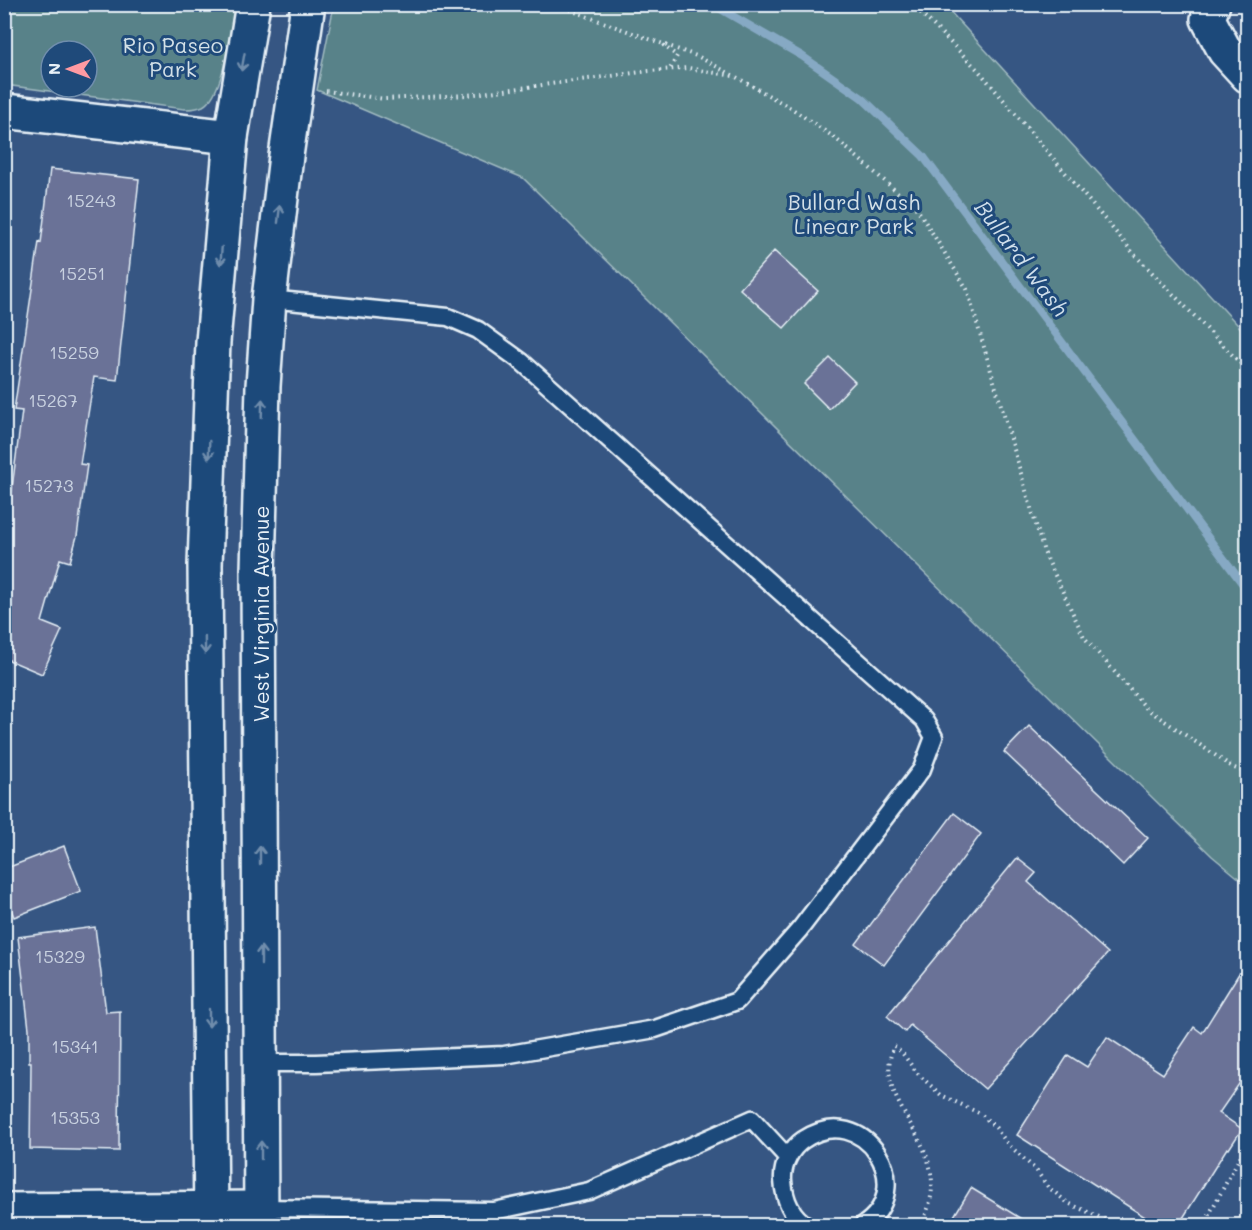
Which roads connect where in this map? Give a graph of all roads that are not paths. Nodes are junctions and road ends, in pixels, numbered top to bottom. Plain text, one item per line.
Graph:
1 (253, 4) edge
2 (308, 4) edge
3 (1210, 12) edge
4 (1248, 76) edge
5 (4, 111) edge
6 (231, 137) junction
7 (269, 299) junction
8 (260, 1063) junction
9 (788, 1158) junction
10 (4, 1210) edge
11 (211, 1217) edge
12 (261, 1217) edge
13 (808, 1226) edge
14 (862, 1226) edge

1 -> 6 main road
7 -> 2 main road, West Virginia Avenue
3 - 4 main road
5 - 6 main road
6 -> 11 main road
8 -> 7 main road, West Virginia Avenue
7 - 8 lane
12 -> 8 main road, West Virginia Avenue
9 - 12 lane
9 - 13 lane
9 - 14 lane
10 - 11 main road
11 - 12 main road

